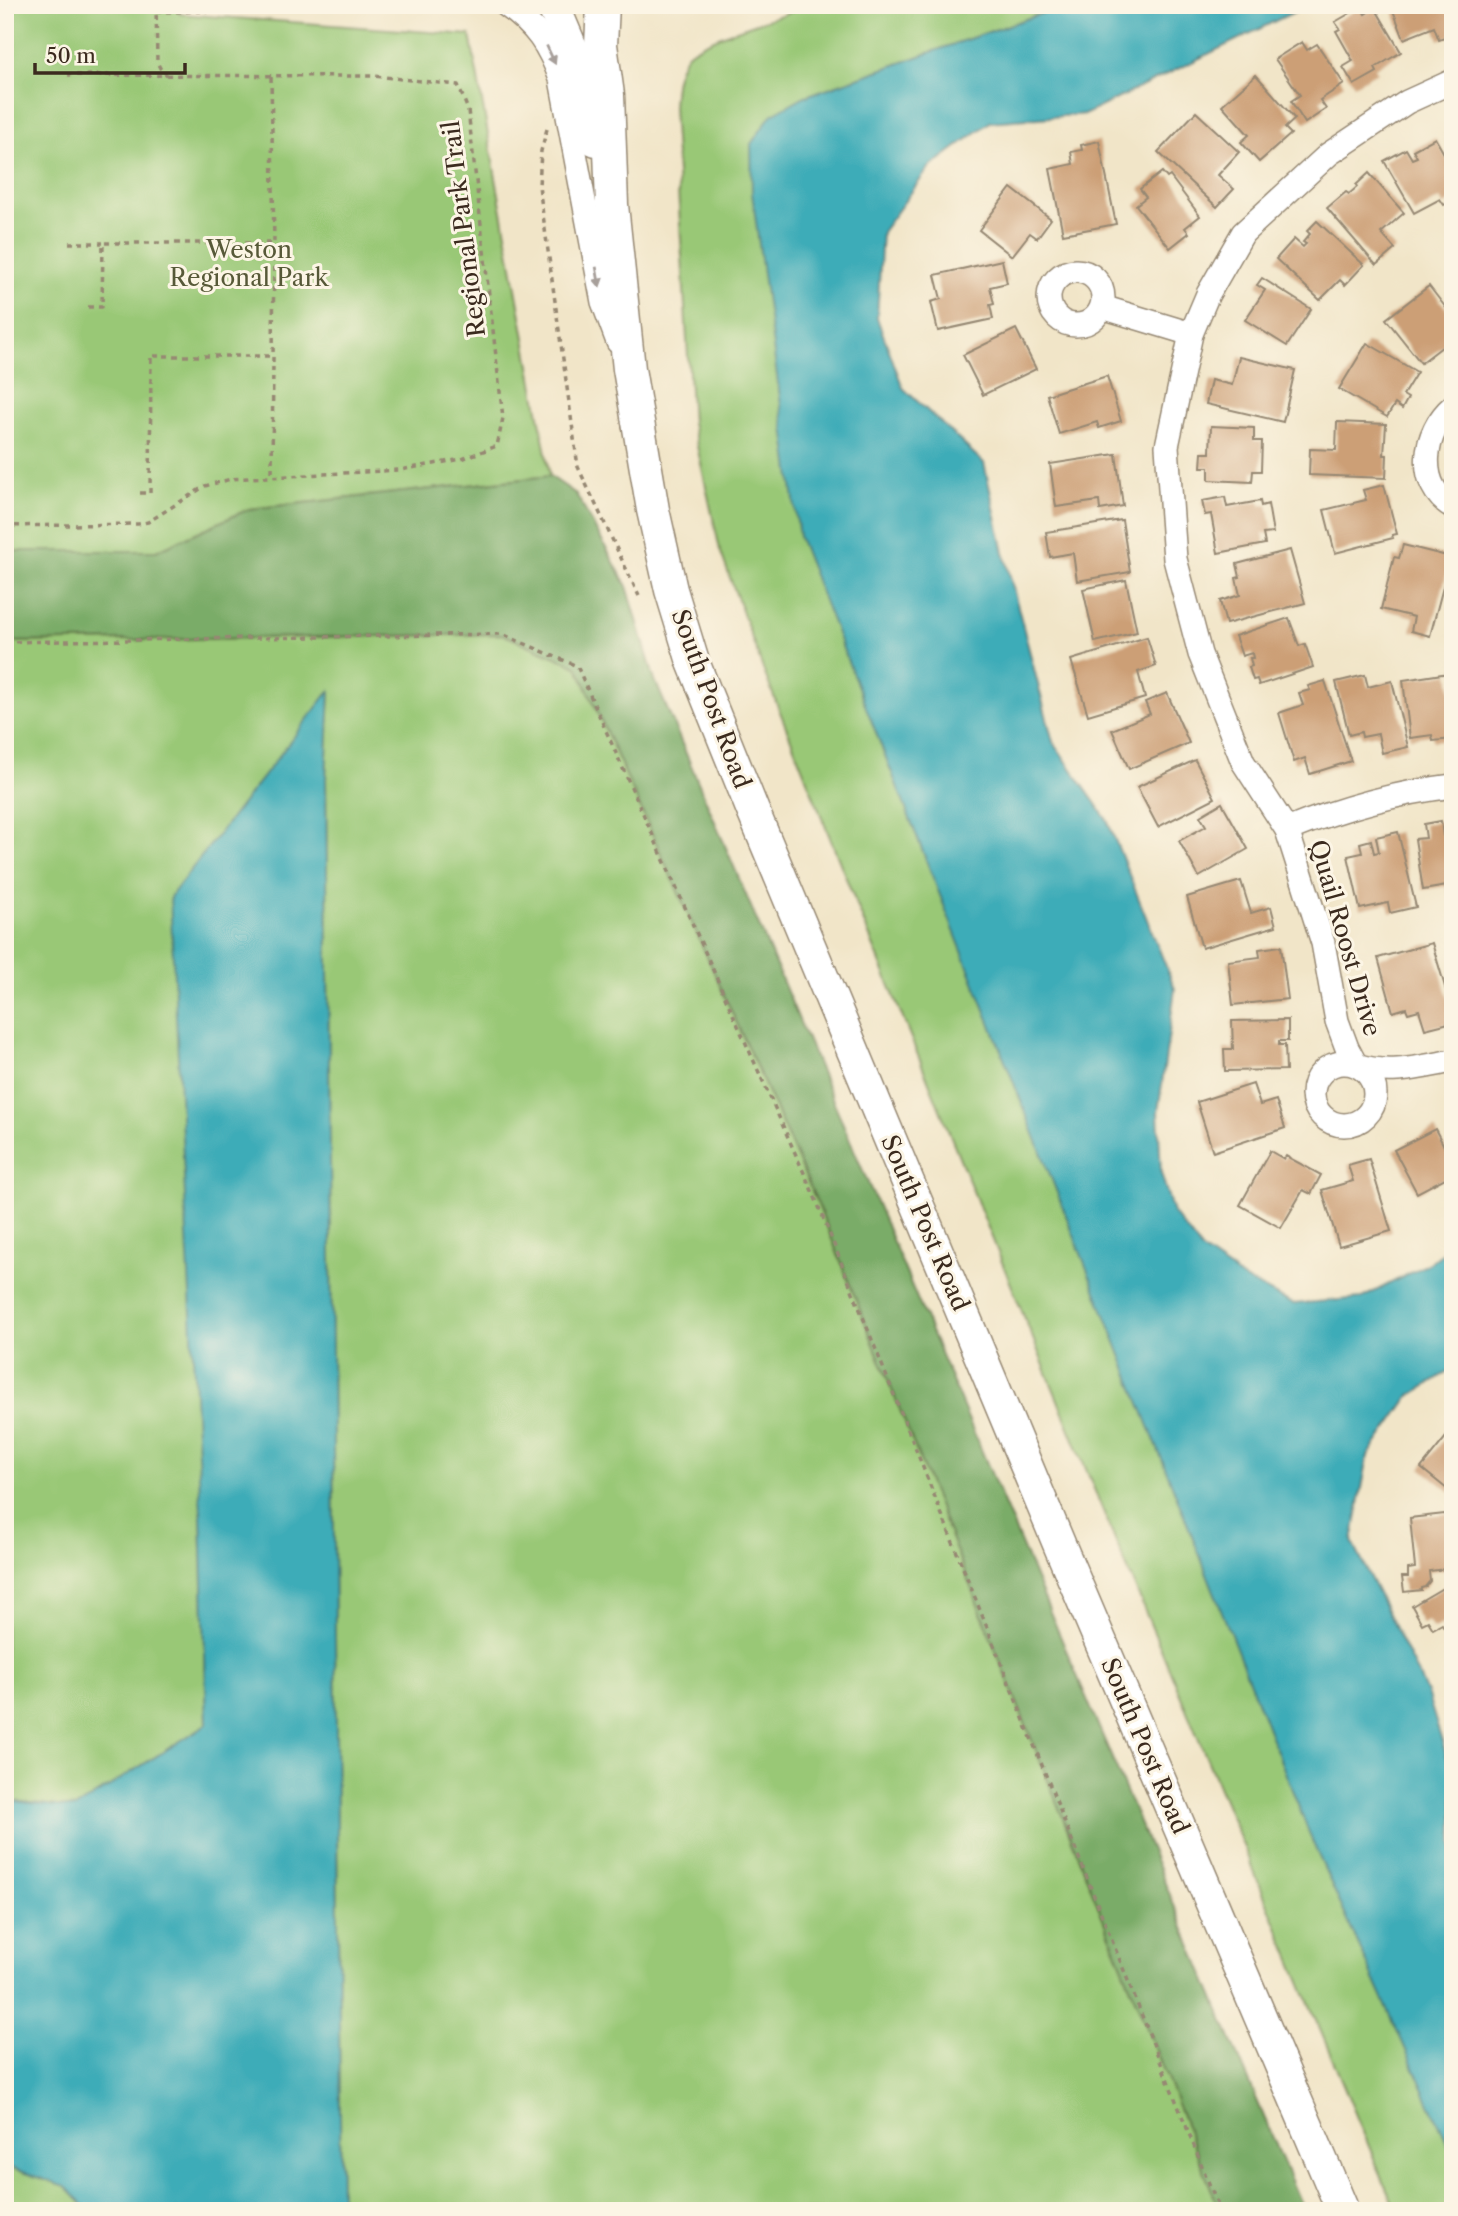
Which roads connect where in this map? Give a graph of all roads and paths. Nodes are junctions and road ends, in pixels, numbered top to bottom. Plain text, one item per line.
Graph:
1 (156, 5) edge
2 (248, 5) edge
3 (553, 5) edge
4 (603, 5) edge
5 (478, 6) edge
6 (497, 6) edge
7 (156, 12) junction
8 (68, 75) dead end
9 (167, 75) junction
10 (271, 77) junction
11 (1453, 81) edge
12 (548, 126) dead end
13 (612, 205) junction
14 (69, 243) dead end
15 (103, 243) junction
16 (274, 243) junction
17 (88, 307) dead end
18 (1102, 307) dead end
19 (1191, 334) junction
20 (272, 356) junction
21 (629, 369) junction
22 (1453, 406) edge
23 (272, 476) junction
24 (140, 493) dead end
25 (1453, 507) edge
26 (5, 526) edge
27 (639, 596) dead end
28 (5, 642) edge
29 (1453, 786) edge
30 (1287, 830) junction
31 (1453, 1061) edge
32 (1220, 2211) edge
33 (1343, 2211) edge

1 - 7 path
2 - 7 path
3 - 13 street, South Post Road
4 - 13 street, South Post Road
5 - 6 path
6 -> 21 street
7 - 9 path
8 - 9 path, Regional Park Trail
9 - 10 path, Regional Park Trail
10 - 16 path
10 - 23 path, Regional Park Trail
11 - 19 street, Quail Roost Drive
12 - 27 path
13 - 21 street, South Post Road
14 - 15 path
15 - 16 path
15 - 17 path
16 - 20 path
18 - 19 street
19 - 30 street, Quail Roost Drive
20 - 23 path
20 - 24 path
21 - 33 street, South Post Road
22 - 25 street
23 - 26 path
28 - 32 path
29 - 30 street
30 - 31 street, Quail Roost Drive

